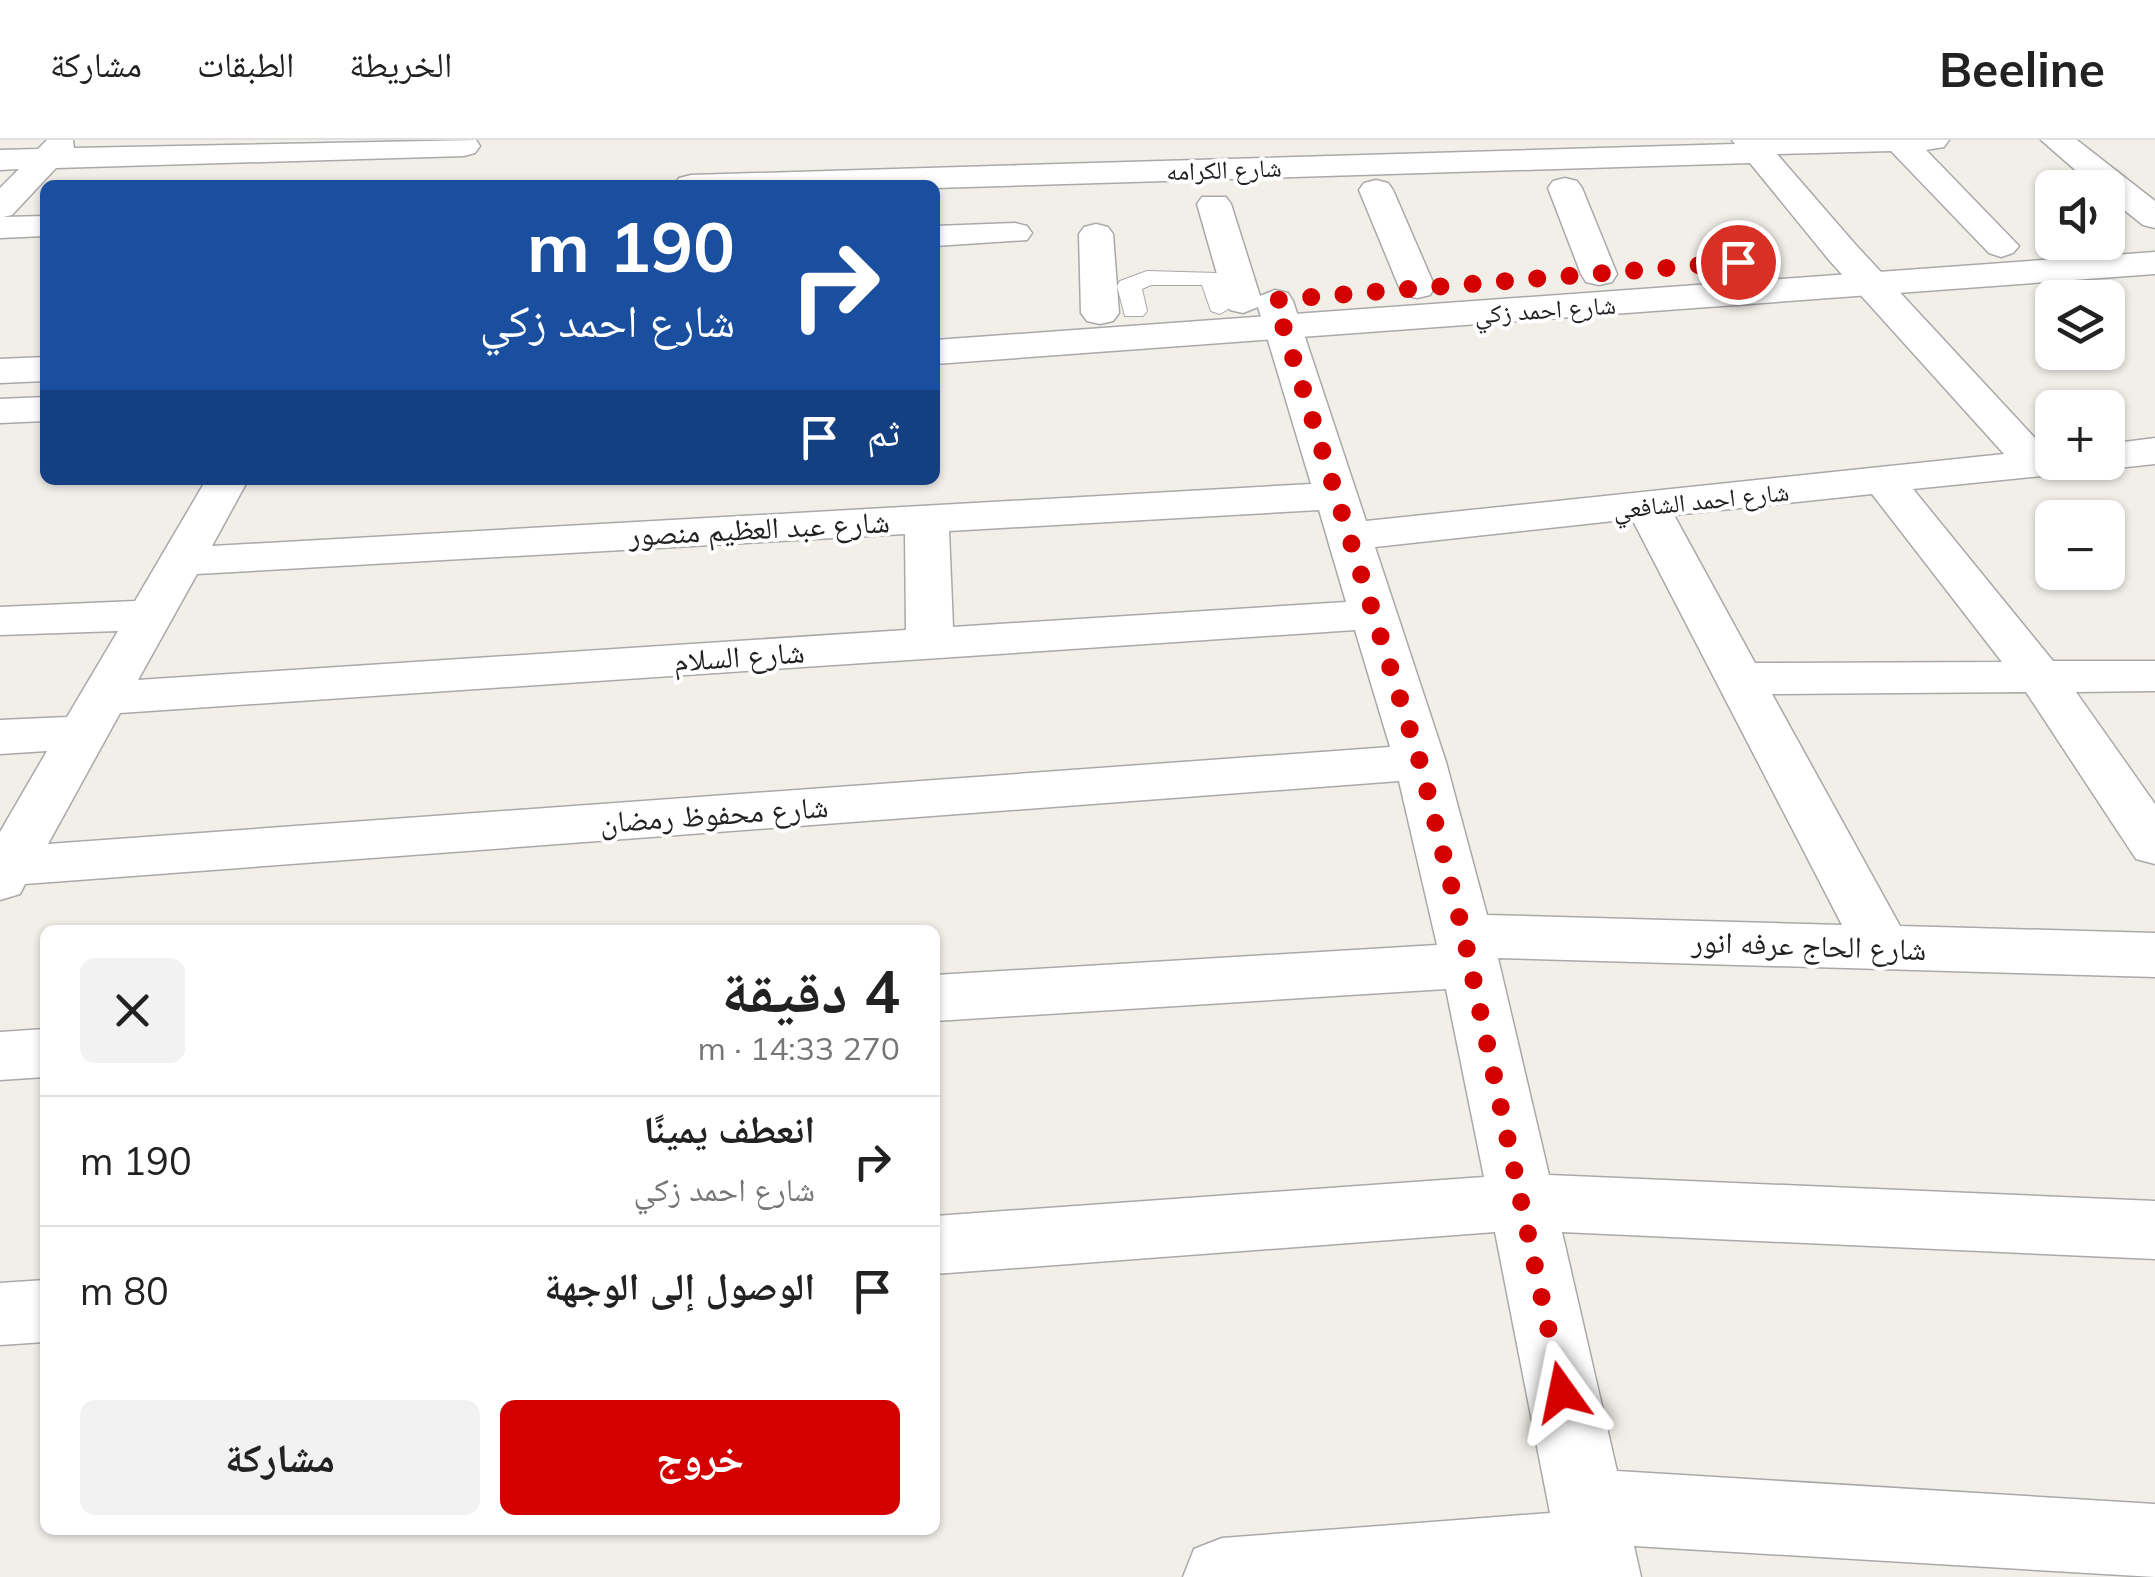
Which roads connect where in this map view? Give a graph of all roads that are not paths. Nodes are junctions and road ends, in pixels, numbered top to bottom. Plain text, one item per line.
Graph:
1 (497, 140) edge
2 (1934, 140) edge
3 (2056, 140) edge
4 (1899, 141) edge
5 (1752, 146) edge
6 (56, 149) edge
7 (462, 150) edge
8 (0, 160) edge
9 (826, 180) edge
10 (1565, 188) dead end
11 (1376, 190) dead end
12 (1214, 204) dead end
13 (0, 208) edge
14 (2155, 218) edge
15 (40, 226) edge
16 (0, 228) edge
17 (1015, 233) dead end
18 (1096, 234) dead end
19 (940, 236) edge
20 (2155, 236) edge
21 (2125, 238) edge
22 (2035, 243) edge
23 (2001, 246) junction
24 (1842, 252) junction
25 (2155, 263) edge
26 (1600, 274) junction
27 (1876, 286) junction
28 (1417, 287) junction
29 (1249, 306) junction
30 (1121, 308) junction
31 (940, 322) edge
32 (940, 351) edge
33 (40, 369) edge
34 (0, 371) edge
35 (40, 409) edge
36 (0, 411) edge
37 (2154, 453) edge
38 (2035, 454) edge
39 (2125, 455) edge
40 (2035, 464) edge
41 (1883, 480) junction
42 (224, 485) edge
43 (1647, 506) junction
44 (1343, 516) junction
45 (927, 519) junction
46 (182, 561) junction
47 (151, 614) junction
48 (1374, 614) junction
49 (0, 620) edge
50 (930, 644) junction
51 (2155, 676) edge
52 (2040, 677) junction
53 (1742, 680) junction
54 (94, 715) junction
55 (0, 737) edge
56 (1420, 762) junction
57 (2155, 844) edge
58 (4, 873) edge
59 (1882, 947) junction
60 (1467, 951) junction
61 (2155, 955) edge
62 (940, 998) edge
63 (40, 1053) edge
64 (0, 1056) edge
65 (1521, 1202) junction
66 (2155, 1230) edge
67 (940, 1245) edge
68 (40, 1311) edge
69 (0, 1314) edge
70 (2155, 1542) edge
71 (1594, 1544) edge
72 (1222, 1577) edge

1 - 7 street
2 - 4 street, شارع الكرامه
3 - 14 street
4 - 5 street, شارع الكرامه
4 - 23 street
5 - 9 street, شارع الكرامه
5 - 24 street
6 - 7 street
6 - 8 street
6 - 13 street
10 - 26 street
11 - 28 street
12 - 29 street
15 - 16 street
17 - 19 street
18 - 30 street
20 - 21 street
22 - 23 street, شارع احمد زكي
23 - 24 street, شارع احمد زكي
24 - 26 street, شارع احمد زكي
24 - 27 street
25 - 27 street, شارع احمد زكي
26 - 28 street, شارع احمد زكي
27 - 29 street, شارع احمد زكي
27 - 38 street
28 - 29 street, شارع احمد زكي
29 - 30 street, شارع احمد زكي
29 - 32 street, شارع احمد زكي
29 - 44 street
30 - 31 street, شارع احمد زكي
33 - 34 street
35 - 36 street
37 - 39 street
40 - 41 street, شارع احمد الشافعي
41 - 43 street, شارع احمد الشافعي
41 - 52 street
42 - 46 street
43 - 44 street, شارع احمد الشافعي
43 - 53 street
44 - 45 street, شارع عبد العظيم منصور
44 - 48 street
45 - 46 street, شارع عبد العظيم منصور
45 - 50 street
46 - 47 street
47 - 49 street
47 - 54 street
48 - 50 street, شارع السلام
48 - 56 street
50 - 54 street, شارع السلام
51 - 52 street
52 - 53 street
52 - 57 street
53 - 59 street
54 - 55 street, شارع السلام
54 - 58 street
56 - 58 street, شارع محفوظ رمضان
56 - 60 street
59 - 60 street, شارع الحاج عرفه انور
59 - 61 street, شارع الحاج عرفه انور
60 - 62 street, شارع الحاج عرفه انور
60 - 65 street
63 - 64 street
65 - 66 street
65 - 67 street
65 - 71 street
68 - 69 street
70 - 71 street
71 - 72 street

